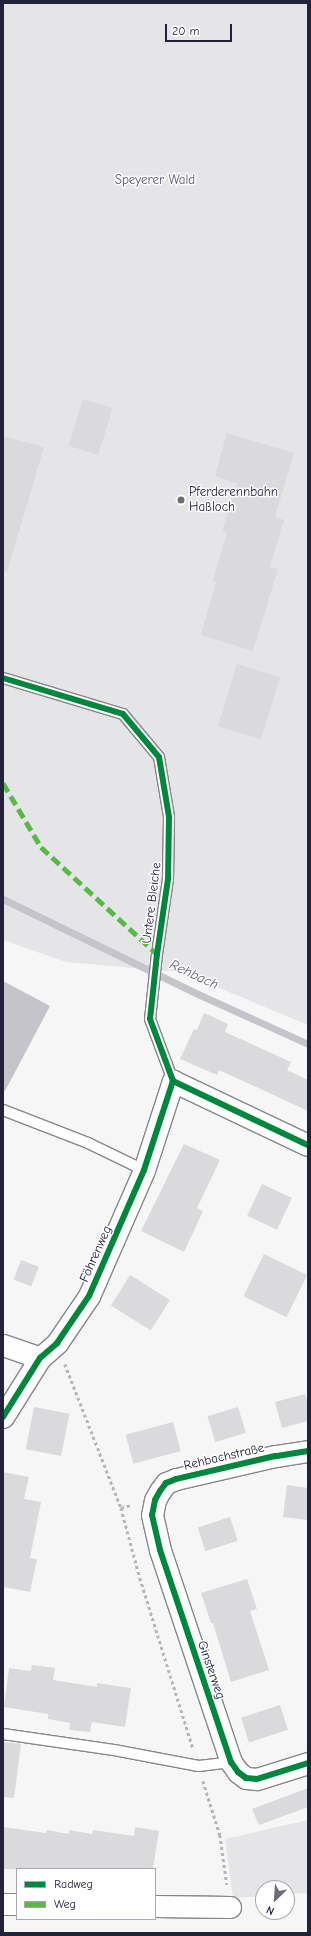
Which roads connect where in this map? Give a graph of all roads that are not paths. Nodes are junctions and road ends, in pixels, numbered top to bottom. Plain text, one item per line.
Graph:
1 (3, 678) edge
2 (173, 1081) junction
3 (3, 1110) edge
4 (308, 1145) edge
5 (144, 1170) junction
6 (3, 1345) edge
7 (40, 1358) junction
8 (3, 1417) edge
9 (308, 1451) edge
10 (155, 1500) joint
11 (3, 1734) edge
12 (231, 1762) junction
13 (308, 1763) edge
14 (3, 1904) edge
15 (16, 1904) edge
16 (156, 1906) edge
17 (230, 1907) road end

1 - 2 lane, Untere Bleiche
2 - 4 street
2 - 5 street, Föhrenweg
3 - 5 lane
5 - 7 street, Föhrenweg
6 - 7 street
7 - 8 street, Föhrenweg
9 - 10 street, Rehbachstraße
10 - 12 street, Ginsterweg
11 - 12 lane
12 - 13 street, Ginsterweg
14 - 15 street
16 - 17 street

